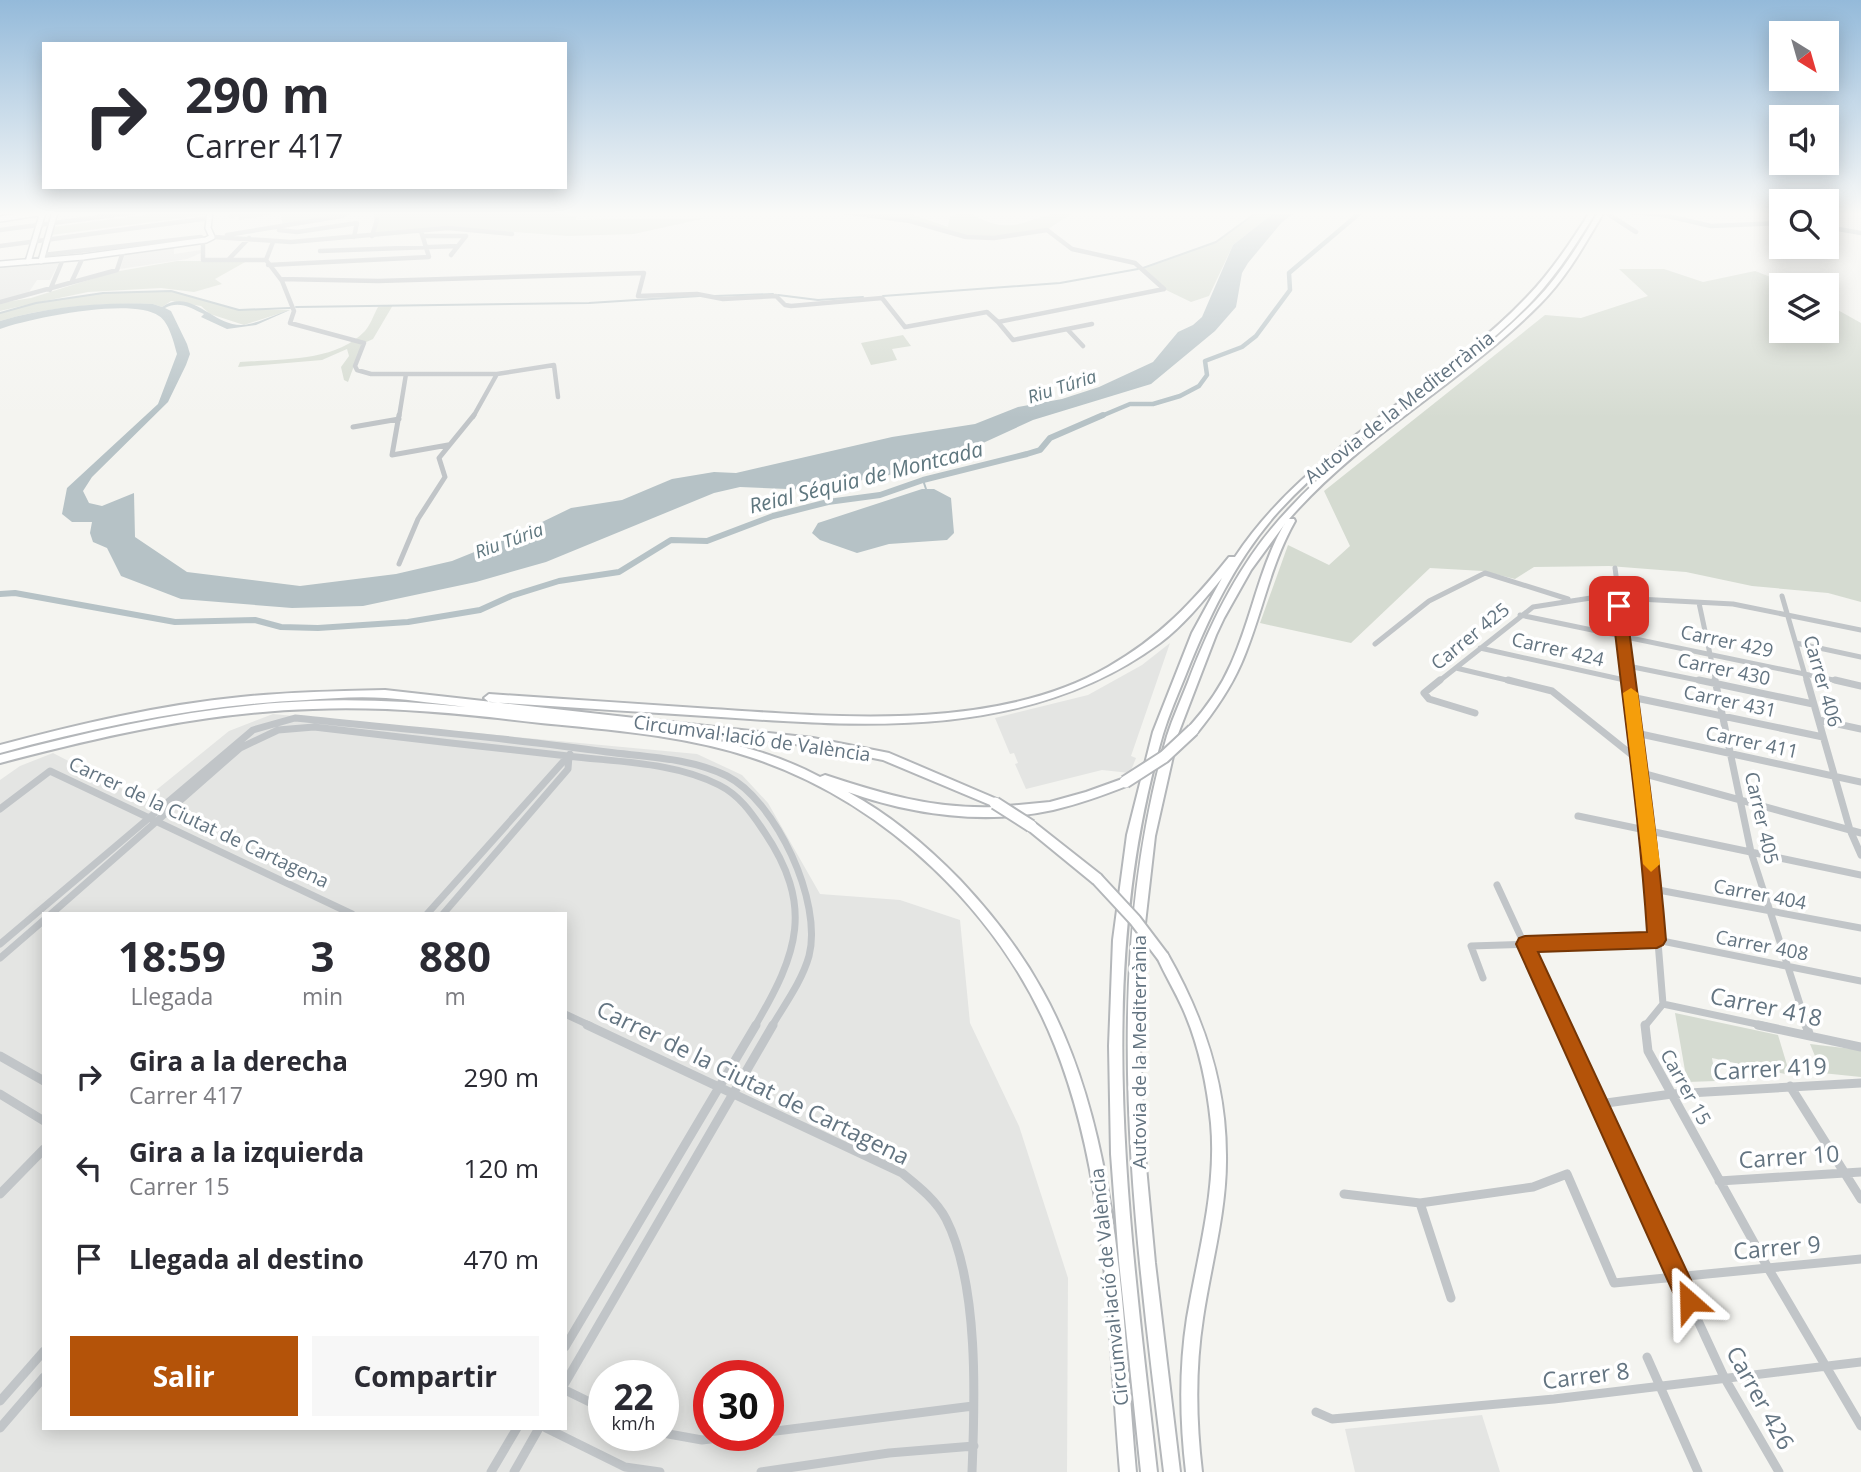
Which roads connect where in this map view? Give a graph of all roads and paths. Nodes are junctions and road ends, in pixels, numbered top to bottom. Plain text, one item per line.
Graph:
1 (54, 281) edge
2 (72, 281) edge
3 (282, 281) edge
4 (362, 281) edge
5 (387, 281) edge
6 (642, 281) edge
7 (1155, 281) edge
8 (1545, 281) edge
9 (1557, 281) edge
10 (50, 290) junction
11 (0, 302) edge
12 (998, 322) junction
13 (1092, 324) dead end
14 (1068, 330) junction
15 (1083, 346) dead end
16 (406, 374) junction
17 (497, 374) junction
18 (558, 397) dead end
19 (399, 419) junction
20 (353, 427) dead end
21 (449, 444) junction
22 (1321, 481) junction
23 (1251, 540) junction
24 (399, 564) dead end
25 (1615, 568) dead end
26 (1782, 596) dead end
27 (1619, 598) junction
28 (1571, 600) junction
29 (1699, 603) junction
30 (1520, 615) junction
31 (1787, 615) junction
32 (1861, 630) edge
33 (1623, 636) junction
34 (1796, 643) junction
35 (1375, 644) dead end
36 (1480, 648) junction
37 (1709, 652) junction
38 (1861, 657) edge
39 (1628, 666) junction
40 (1456, 668) junction
41 (1805, 673) junction
42 (1629, 681) junction
43 (1716, 684) junction
44 (1861, 686) edge
45 (385, 695) junction
46 (1631, 697) junction
47 (1814, 704) junction
48 (1475, 713) dead end
49 (1724, 716) junction
50 (1819, 720) junction
51 (1861, 729) edge
52 (1636, 733) junction
53 (1823, 737) junction
54 (574, 747) junction
55 (0, 749) edge
56 (1732, 754) junction
57 (569, 756) junction
58 (0, 759) edge
59 (1637, 759) junction
60 (796, 770) junction
61 (1638, 772) junction
62 (1835, 776) junction
63 (1861, 782) edge
64 (1741, 801) junction
65 (0, 809) edge
66 (1578, 816) dead end
67 (148, 817) junction
68 (157, 821) junction
69 (1649, 830) junction
70 (1850, 831) junction
71 (1861, 833) edge
72 (1751, 852) junction
73 (1861, 855) edge
74 (1861, 875) edge
75 (1497, 886) dead end
76 (1653, 889) junction
77 (53, 912) edge
78 (348, 912) edge
79 (430, 912) edge
80 (445, 912) edge
81 (1770, 912) junction
82 (42, 922) edge
83 (1861, 928) edge
84 (1657, 940) junction
85 (0, 944) edge
86 (1525, 944) junction
87 (0, 958) edge
88 (1787, 966) junction
89 (1483, 978) dead end
90 (1861, 981) edge
91 (1663, 1004) junction
92 (567, 1015) edge
93 (1810, 1036) junction
94 (1861, 1047) edge
95 (4, 1058) edge
96 (0, 1066) edge
97 (42, 1080) edge
98 (1861, 1083) edge
99 (1790, 1086) junction
100 (719, 1087) junction
101 (733, 1093) junction
102 (0, 1094) edge
103 (1672, 1094) junction
104 (1598, 1104) junction
105 (42, 1120) edge
106 (42, 1151) edge
107 (1861, 1172) edge
108 (1844, 1173) junction
109 (1719, 1181) junction
110 (0, 1194) edge
111 (1344, 1194) dead end
112 (1861, 1199) edge
113 (1420, 1203) junction
114 (1861, 1259) edge
115 (1768, 1268) junction
116 (1678, 1276) junction
117 (1451, 1298) dead end
118 (567, 1344) edge
119 (42, 1353) edge
120 (1647, 1357) dead end
121 (1861, 1362) edge
122 (1826, 1365) junction
123 (1724, 1377) junction
124 (42, 1379) edge
125 (567, 1380) edge
126 (1660, 1386) junction
127 (567, 1391) edge
128 (0, 1401) edge
129 (588, 1401) edge
130 (973, 1406) junction
131 (1316, 1412) dead end
132 (1861, 1426) edge
133 (0, 1427) edge
134 (516, 1430) edge
135 (538, 1430) edge
136 (550, 1430) edge
137 (784, 1430) edge
138 (974, 1446) junction
139 (491, 1472) edge
140 (513, 1472) edge
141 (660, 1472) edge
142 (761, 1472) edge
143 (972, 1472) edge
144 (1128, 1472) edge
145 (1149, 1472) edge
146 (1172, 1472) edge
147 (1194, 1472) edge
148 (1699, 1472) edge
149 (1779, 1472) edge

1 - 10 street
2 - 10 street
3 - 16 street
4 - 5 street
6 - 12 street
7 - 12 street
8 - 23 highway, Autovia de la Mediterrània
9 - 22 highway, Autovia de la Mediterrània
10 - 11 street
12 - 14 street
13 - 14 street
14 - 15 street
16 - 17 street
16 - 19 street
17 - 18 street
17 - 21 street
19 - 20 street
19 - 21 street
21 - 24 street
22 - 60 highway, bridge
22 - 146 highway, Autovia de la Mediterrània
23 - 45 highway
23 - 145 highway, Autovia de la Mediterrània
25 - 27 street
26 - 31 street, Carrer 406
27 - 28 street, Carrer 425
27 - 29 street
27 - 33 street
28 - 30 street, Carrer 425
28 - 35 street
29 - 31 street
29 - 37 street, Carrer 405
30 - 33 street, Carrer 429
30 - 36 street, Carrer 425
31 - 32 street
31 - 34 street, Carrer 406
33 - 37 street, Carrer 429
33 - 39 street
34 - 38 street
34 - 41 street, Carrer 406
36 - 40 street, Carrer 425
36 - 42 street, Carrer 424
37 - 41 street, Carrer 429
37 - 43 street, Carrer 405
39 - 42 street
39 - 43 street, Carrer 430
40 - 48 street, Carrer 425
40 - 59 street
41 - 44 street, Carrer 429
41 - 47 street, Carrer 406
42 - 46 street
43 - 47 street, Carrer 430
43 - 49 street, Carrer 405
45 - 55 highway, Circumval·lació de València
45 - 147 highway, Circumval·lació de València, bridge
46 - 49 street, Carrer 431
46 - 52 street
47 - 50 street, Carrer 406
49 - 53 street, Carrer 431
49 - 56 street, Carrer 405
50 - 51 street
50 - 53 street, Carrer 406
52 - 56 street, Carrer 411
52 - 59 street
53 - 62 street, Carrer 406
54 - 57 street
54 - 67 street
54 - 101 street
56 - 62 street, Carrer 411
56 - 64 street, Carrer 405
57 - 68 street
57 - 79 street
57 - 80 street
57 - 100 street
58 - 60 highway, Circumval·lació de València
59 - 61 street
60 - 144 highway, Circumval·lació de València
61 - 64 street
61 - 69 street
62 - 63 street, Carrer 411
62 - 70 street, Carrer 406
64 - 70 street
64 - 72 street, Carrer 405
65 - 67 street, Carrer de la Ciutat de Cartagena
66 - 69 street
67 - 68 street, Carrer de la Ciutat de Cartagena
67 - 85 street
68 - 77 street
68 - 78 street, Carrer de la Ciutat de Cartagena
69 - 72 street
69 - 76 street
70 - 71 street
70 - 73 street, Carrer 406
72 - 74 street
72 - 81 street, Carrer 405
75 - 86 street, Carrer 426
76 - 81 street, Carrer 404
76 - 84 street
81 - 83 street, Carrer 404
81 - 88 street, Carrer 405
82 - 87 street
84 - 86 street, Carrer 408
84 - 88 street, Carrer 408
84 - 91 street
86 - 89 street, Carrer 408
86 - 104 street, Carrer 426
88 - 90 street, Carrer 408
88 - 93 street, Carrer 405
91 - 93 street, Carrer 418
91 - 103 street, Carrer 15
92 - 100 street, Carrer de la Ciutat de Cartagena
93 - 94 street, Carrer 418
95 - 96 street
95 - 97 street
98 - 99 street, Carrer 419
99 - 103 street, Carrer 419
99 - 108 street
100 - 101 street, Carrer de la Ciutat de Cartagena
100 - 118 street
101 - 125 street
101 - 130 street, Carrer de la Ciutat de Cartagena
102 - 105 street
103 - 104 street, Carrer 419
103 - 109 street, Carrer 15
104 - 116 street, Carrer 426
106 - 110 street
107 - 108 street, Carrer 10
108 - 109 street, Carrer 10
108 - 112 street
109 - 115 street, Carrer 15
111 - 113 street
113 - 116 street, Carrer 9
113 - 117 street
114 - 115 street, Carrer 9
115 - 116 street, Carrer 9
115 - 122 street, Carrer 15
116 - 123 street, Carrer 426
119 - 128 street
120 - 126 street
121 - 122 street, Carrer 8
122 - 123 street, Carrer 8
122 - 132 street, Carrer 15
123 - 126 street, Carrer 8
123 - 149 street, Carrer 426
124 - 133 street
126 - 131 street, Carrer 8
126 - 148 street
127 - 129 street
130 - 137 street
130 - 138 street, Carrer de la Ciutat de Cartagena
134 - 139 street
135 - 140 street
136 - 141 street
138 - 142 street
138 - 143 street, Carrer de la Ciutat de Cartagena

